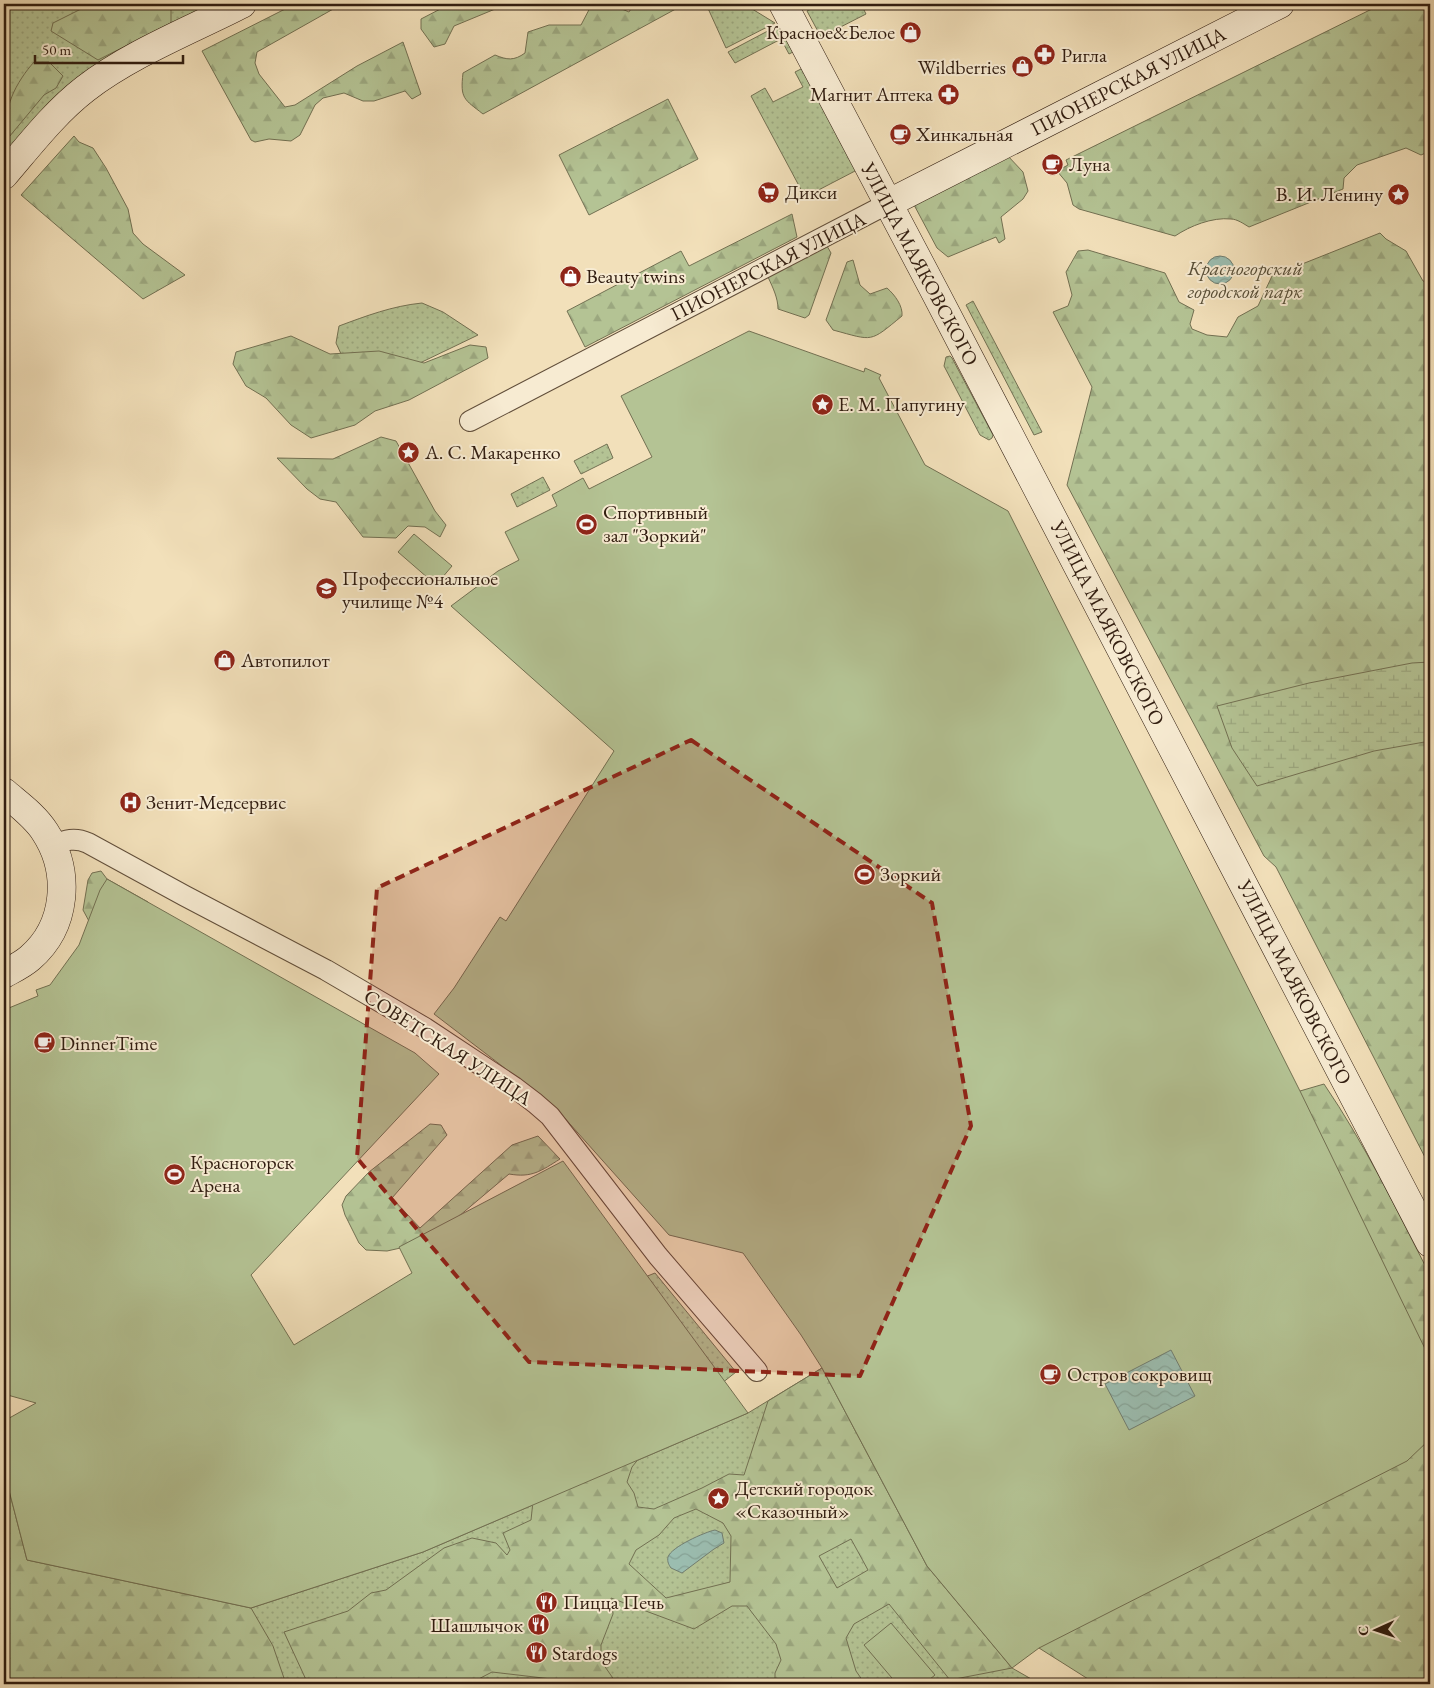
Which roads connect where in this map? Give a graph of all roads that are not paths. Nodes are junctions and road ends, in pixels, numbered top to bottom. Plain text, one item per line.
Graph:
1 (242, 4) edge
2 (783, 4) edge
3 (1280, 4) edge
4 (4, 175) edge
5 (889, 203) junction
6 (470, 421) dead end
7 (4, 792) edge
8 (53, 845) junction
9 (4, 974) edge
10 (1430, 1243) edge
11 (757, 1371) dead end

1 - 4 street
2 - 5 street, УЛИЦА МАЯКОВСКОГО
3 - 5 street, ПИОНЕРСКАЯ УЛИЦА
5 - 6 street, ПИОНЕРСКАЯ УЛИЦА
5 - 10 street, УЛИЦА МАЯКОВСКОГО
7 - 8 street
8 - 9 street
8 - 11 street, СОВЕТСКАЯ УЛИЦА

